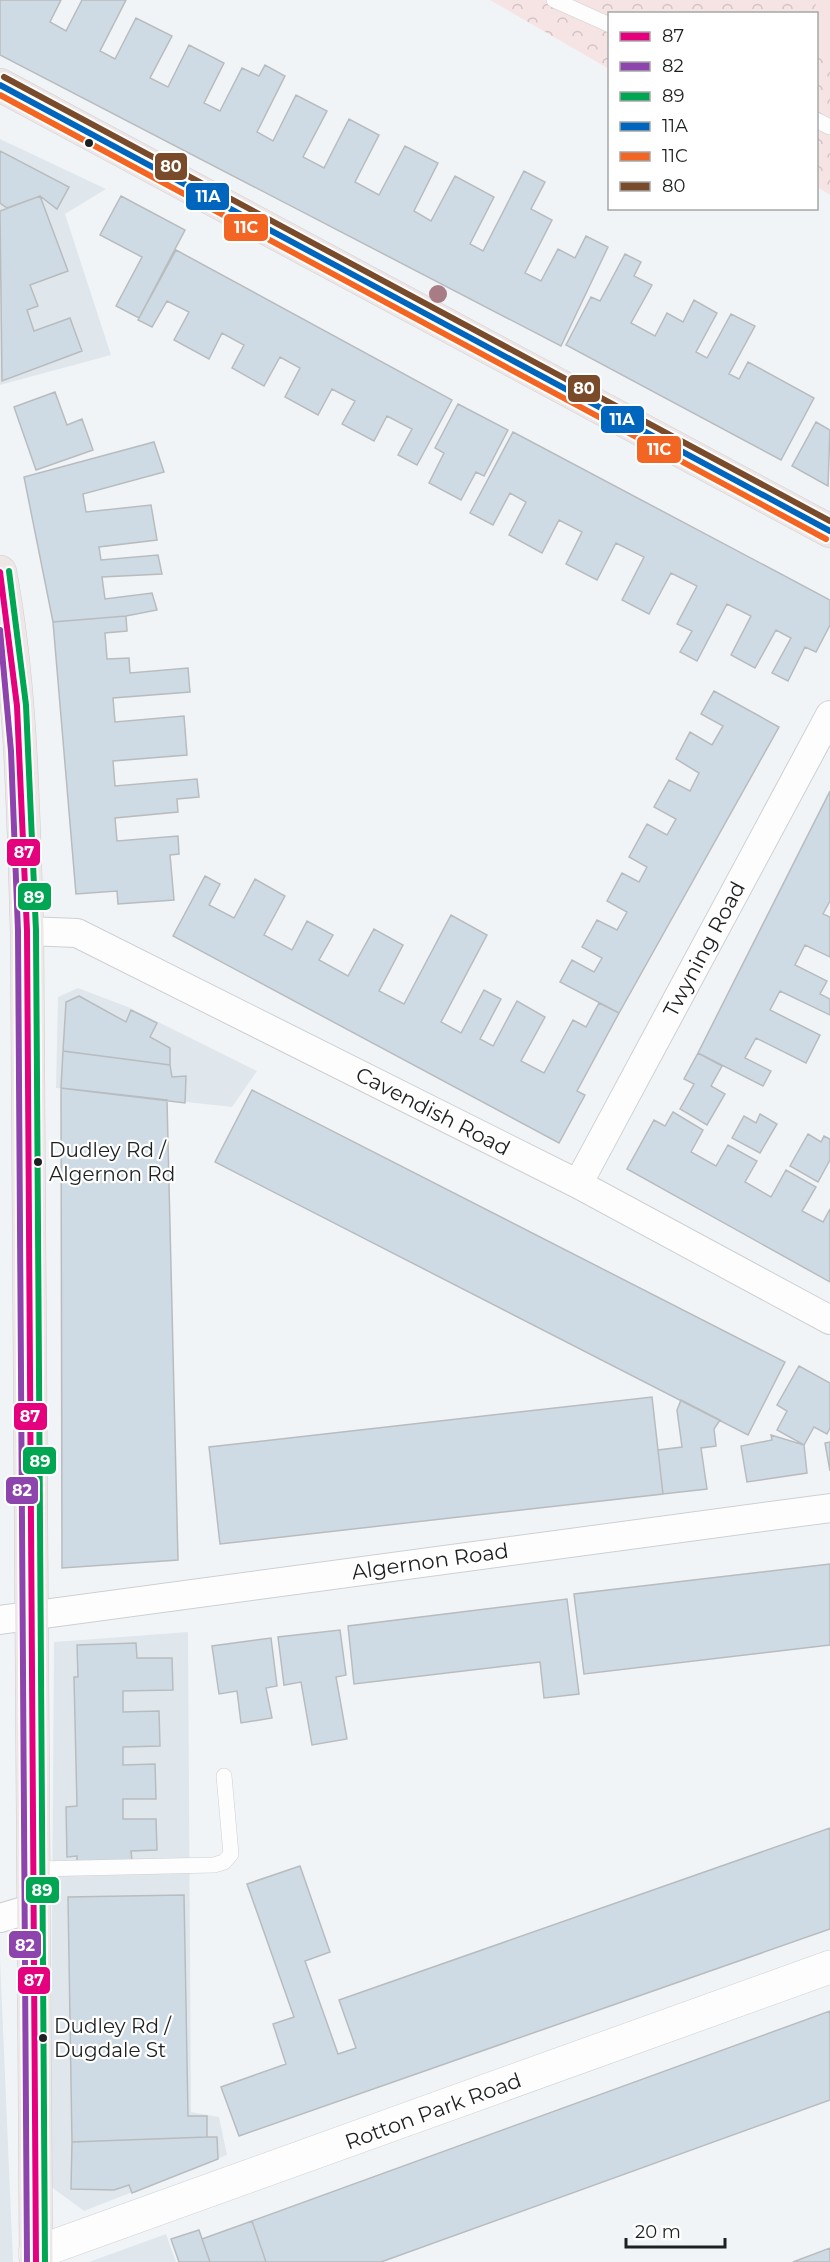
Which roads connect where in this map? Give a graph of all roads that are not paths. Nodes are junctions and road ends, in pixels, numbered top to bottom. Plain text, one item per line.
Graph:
1 (554, 0) edge
2 (608, 25) edge
3 (0, 85) edge
4 (830, 531) edge
5 (0, 572) edge
6 (5, 626) edge
7 (830, 715) edge
8 (27, 931) junction
9 (578, 1184) junction
10 (830, 1320) edge
11 (830, 1508) edge
12 (15, 1617) edge
13 (224, 1776) dead end
14 (36, 1869) junction
15 (34, 1908) junction
16 (0, 1918) edge
17 (830, 1967) edge
18 (36, 2257) edge

1 - 2 lane
3 - 4 main road
5 - 6 main road
6 - 8 main road
7 - 9 street, Twyning Road
8 - 9 street, Cavendish Road
8 - 12 main road
9 - 10 street, Cavendish Road
11 - 12 street, Algernon Road
12 - 14 main road
13 - 14 lane
14 - 15 main road
15 - 16 street
15 - 18 main road
17 - 18 main road, Rotton Park Road

